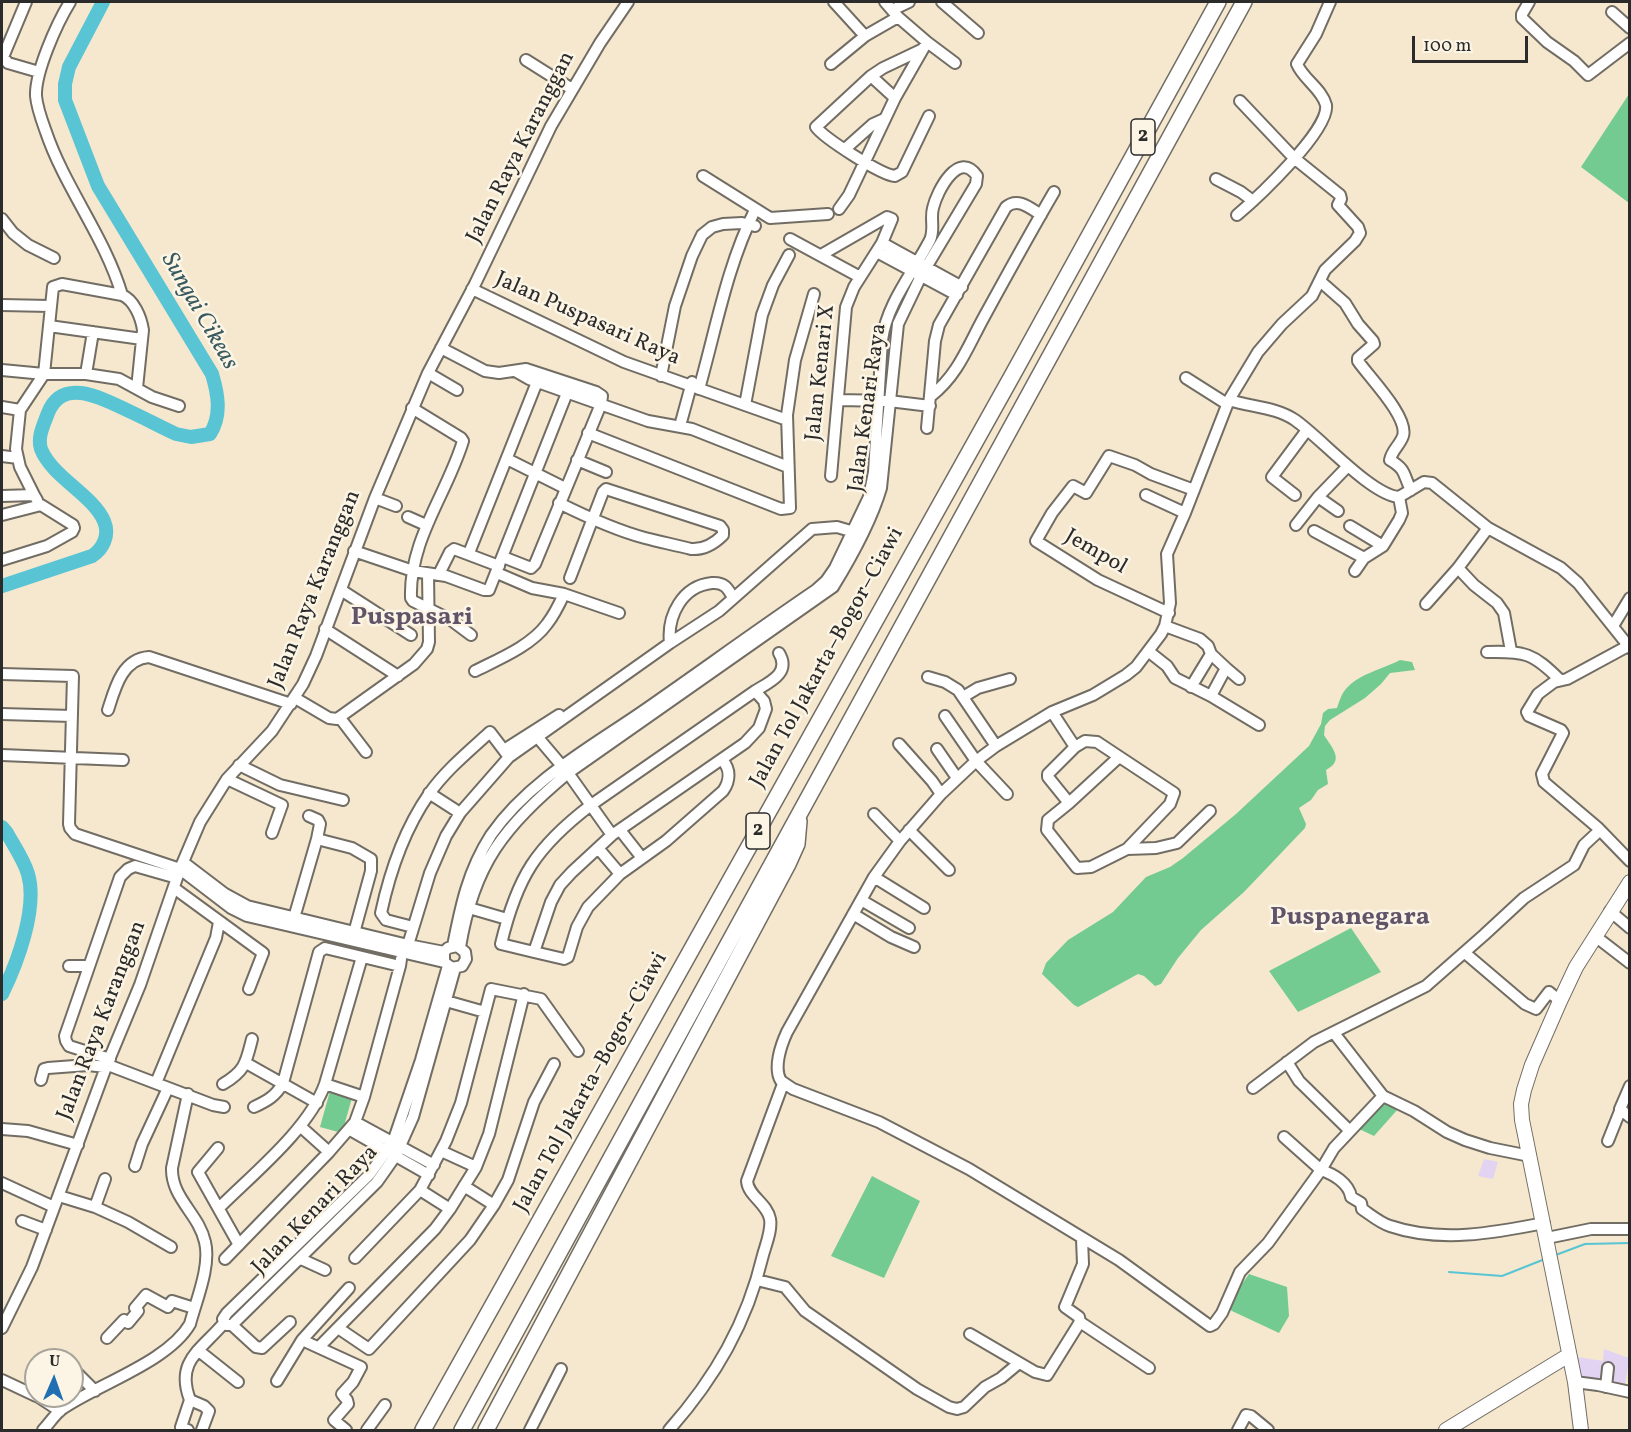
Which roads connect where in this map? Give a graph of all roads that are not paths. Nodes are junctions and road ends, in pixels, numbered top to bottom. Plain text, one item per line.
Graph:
1 (26, 2) edge
2 (56, 2) edge
3 (70, 2) edge
4 (628, 2) edge
5 (834, 2) edge
6 (909, 2) edge
7 (942, 2) edge
8 (1218, 2) edge
9 (1244, 2) edge
10 (1330, 2) edge
11 (1529, 2) edge
12 (892, 9) edge
13 (64, 12) junction
14 (1612, 12) dead end
15 (1629, 27) edge
16 (978, 33) dead end
17 (866, 36) junction
18 (1629, 43) edge
19 (925, 45) junction
20 (526, 60) dead end
21 (955, 63) dead end
22 (831, 64) dead end
23 (39, 72) junction
24 (872, 76) junction
25 (572, 89) junction
26 (895, 98) junction
27 (1240, 101) dead end
28 (929, 116) dead end
29 (884, 119) junction
30 (845, 149) junction
31 (1294, 158) junction
32 (864, 161) junction
33 (703, 176) dead end
34 (1216, 179) dead end
35 (1054, 192) dead end
36 (1253, 201) junction
37 (839, 209) dead end
38 (758, 212) junction
39 (828, 214) dead end
40 (1041, 215) junction
41 (1237, 215) dead end
42 (2, 219) edge
43 (752, 225) junction
44 (790, 239) dead end
45 (879, 247) junction
46 (789, 255) dead end
47 (821, 255) junction
48 (54, 258) dead end
49 (919, 269) junction
50 (860, 277) junction
51 (1320, 281) junction
52 (474, 287) junction
53 (959, 291) junction
54 (814, 294) dead end
55 (122, 295) junction
56 (2, 305) edge
57 (50, 306) junction
58 (49, 326) junction
59 (93, 332) junction
60 (142, 339) junction
61 (441, 348) junction
62 (2, 370) edge
63 (515, 371) junction
64 (428, 373) junction
65 (44, 374) junction
66 (86, 374) junction
67 (661, 374) junction
68 (1186, 378) dead end
69 (537, 382) junction
70 (699, 387) junction
71 (137, 388) junction
72 (457, 390) dead end
73 (567, 393) junction
74 (839, 400) junction
75 (883, 401) junction
76 (930, 401) junction
77 (745, 402) junction
78 (1228, 402) junction
79 (601, 404) junction
80 (179, 406) dead end
81 (2, 407) edge
82 (412, 408) junction
83 (20, 410) junction
84 (787, 417) junction
85 (680, 426) junction
86 (927, 428) dead end
87 (1307, 429) junction
88 (588, 433) junction
89 (2, 456) edge
90 (18, 458) junction
91 (507, 459) junction
92 (577, 460) junction
93 (1348, 466) junction
94 (788, 467) junction
95 (606, 472) dead end
96 (535, 474) junction
97 (831, 476) dead end
98 (565, 488) junction
99 (1194, 490) junction
100 (1411, 490) junction
101 (34, 495) junction
102 (1146, 495) dead end
103 (1295, 495) dead end
104 (2, 496) edge
105 (1318, 497) junction
106 (1399, 497) junction
107 (375, 498) junction
108 (559, 503) junction
109 (41, 505) junction
110 (396, 506) dead end
111 (1338, 511) dead end
112 (1185, 513) junction
113 (2, 515) edge
114 (408, 517) dead end
115 (592, 520) junction
116 (426, 525) junction
117 (1296, 525) dead end
118 (1350, 526) dead end
119 (1488, 528) junction
120 (1314, 531) dead end
121 (853, 539) junction
122 (1383, 546) junction
123 (354, 551) junction
124 (469, 553) junction
125 (1364, 558) junction
126 (2, 560) edge
127 (500, 565) junction
128 (1458, 568) junction
129 (412, 571) junction
130 (1355, 571) dead end
131 (434, 574) junction
132 (570, 578) dead end
133 (341, 590) junction
134 (564, 594) junction
135 (733, 598) junction
136 (1629, 598) edge
137 (1426, 604) dead end
138 (429, 609) junction
139 (619, 613) dead end
140 (1169, 614) junction
141 (1165, 626) junction
142 (1613, 626) junction
143 (326, 629) junction
144 (411, 635) dead end
145 (471, 635) dead end
146 (670, 643) junction
147 (1629, 647) edge
148 (1148, 651) junction
149 (1511, 651) junction
150 (1487, 652) dead end
151 (779, 653) dead end
152 (1211, 654) junction
153 (1226, 668) junction
154 (475, 671) dead end
155 (2, 674) edge
156 (398, 676) junction
157 (928, 677) dead end
158 (1010, 679) dead end
159 (1239, 679) dead end
160 (1560, 680) junction
161 (1191, 687) junction
162 (755, 691) junction
163 (1211, 696) junction
164 (963, 697) junction
165 (293, 701) junction
166 (108, 710) dead end
167 (1052, 712) junction
168 (2, 714) edge
169 (72, 716) junction
170 (945, 716) dead end
171 (340, 718) junction
172 (1259, 725) dead end
173 (535, 734) junction
174 (899, 744) dead end
175 (996, 746) junction
176 (1075, 747) junction
177 (937, 749) dead end
178 (366, 752) dead end
179 (507, 754) junction
180 (2, 755) edge
181 (1119, 757) junction
182 (72, 758) junction
183 (123, 760) dead end
184 (722, 760) junction
185 (976, 761) junction
186 (238, 765) junction
187 (565, 770) junction
188 (957, 778) junction
189 (227, 779) junction
190 (429, 793) junction
191 (941, 794) junction
192 (1007, 794) dead end
193 (343, 800) dead end
194 (1069, 803) junction
195 (591, 805) junction
196 (1210, 811) dead end
197 (460, 813) junction
198 (874, 814) dead end
199 (799, 815) junction
200 (309, 816) dead end
201 (909, 830) junction
202 (1599, 831) junction
203 (272, 832) dead end
204 (616, 832) junction
205 (317, 839) junction
206 (900, 841) junction
207 (598, 848) junction
208 (1127, 849) junction
209 (642, 858) junction
210 (1629, 861) edge
211 (949, 870) dead end
212 (178, 874) junction
213 (620, 874) junction
214 (874, 877) junction
215 (1629, 882) edge
216 (861, 900) junction
217 (469, 908) junction
218 (924, 908) dead end
219 (1610, 911) junction
220 (853, 914) junction
221 (294, 918) junction
222 (507, 919) junction
223 (219, 922) junction
224 (413, 927) junction
225 (909, 928) dead end
226 (1629, 928) edge
227 (354, 933) junction
228 (1595, 936) junction
229 (914, 947) dead end
230 (405, 949) junction
231 (534, 952) junction
232 (1465, 953) junction
233 (362, 957) junction
234 (451, 957) junction
235 (1629, 963) edge
236 (69, 966) dead end
237 (89, 966) junction
238 (400, 966) junction
239 (249, 989) dead end
240 (524, 994) junction
241 (446, 1001) junction
242 (1560, 1001) junction
243 (485, 1012) junction
244 (1334, 1033) junction
245 (252, 1039) dead end
246 (578, 1051) dead end
247 (1287, 1062) junction
248 (246, 1063) junction
249 (108, 1064) junction
250 (554, 1064) dead end
251 (40, 1080) dead end
252 (156, 1083) junction
253 (283, 1083) junction
254 (223, 1084) dead end
255 (325, 1084) junction
256 (783, 1084) junction
257 (1629, 1086) edge
258 (168, 1088) junction
259 (1253, 1088) dead end
260 (188, 1094) junction
261 (1383, 1096) junction
262 (364, 1097) junction
263 (317, 1104) junction
264 (224, 1107) dead end
265 (254, 1107) dead end
266 (1625, 1114) edge
267 (300, 1126) junction
268 (353, 1126) junction
269 (2, 1129) edge
270 (1348, 1130) junction
271 (1284, 1137) dead end
272 (1608, 1141) dead end
273 (78, 1145) junction
274 (218, 1148) dead end
275 (394, 1149) junction
276 (441, 1151) junction
277 (329, 1152) junction
278 (1530, 1156) junction
279 (135, 1166) dead end
280 (476, 1167) junction
281 (431, 1170) junction
282 (1321, 1170) junction
283 (105, 1179) dead end
284 (2, 1183) edge
285 (464, 1186) junction
286 (420, 1190) junction
287 (57, 1202) junction
288 (494, 1205) junction
289 (96, 1207) junction
290 (219, 1208) junction
291 (450, 1209) junction
292 (22, 1221) dead end
293 (1544, 1223) junction
294 (1629, 1229) edge
295 (46, 1230) junction
296 (1082, 1239) junction
297 (1547, 1241) junction
298 (239, 1245) junction
299 (171, 1247) dead end
300 (355, 1258) dead end
301 (225, 1259) dead end
302 (301, 1259) junction
303 (325, 1270) dead end
304 (757, 1280) junction
305 (349, 1288) dead end
306 (194, 1308) junction
307 (290, 1322) dead end
308 (1080, 1322) junction
309 (228, 1324) junction
310 (338, 1328) junction
311 (2, 1329) edge
312 (970, 1334) dead end
313 (107, 1338) dead end
314 (302, 1340) junction
315 (319, 1347) dead end
316 (199, 1351) junction
317 (1569, 1354) junction
318 (1019, 1363) junction
319 (1149, 1368) dead end
320 (1608, 1368) dead end
321 (561, 1369) dead end
322 (2, 1380) edge
323 (84, 1380) edge
324 (277, 1381) dead end
325 (238, 1382) dead end
326 (1575, 1382) junction
327 (1606, 1387) junction
328 (24, 1389) edge
329 (446, 1390) junction
330 (95, 1391) junction
331 (1629, 1392) edge
332 (190, 1400) junction
333 (385, 1405) dead end
334 (57, 1408) edge
335 (60, 1410) junction
336 (43, 1431) edge
337 (188, 1431) edge
338 (202, 1431) edge
339 (346, 1431) edge
340 (367, 1431) edge
341 (413, 1431) edge
342 (423, 1431) edge
343 (462, 1431) edge
344 (486, 1431) edge
345 (530, 1431) edge
346 (669, 1431) edge
347 (1238, 1431) edge
348 (1268, 1431) edge
349 (1446, 1431) edge
350 (1581, 1431) edge

1 - 23 street
2 - 13 street
3 - 13 street
4 - 25 street, Jalan Raya Karanggan
5 - 17 street
6 - 12 street
7 - 16 street
8 - 329 highway, Jalan Tol Jakarta–Bogor–Ciawi / 2
9 - 199 highway, 2
10 - 31 street
11 - 18 street
12 - 17 street
12 - 19 street
13 - 23 street
14 - 15 street
17 - 22 street
19 - 21 street
19 - 24 street
19 - 26 street
20 - 25 street
23 - 55 street
24 - 26 street
24 - 30 street
25 - 52 street, Jalan Raya Karanggan
26 - 29 street
27 - 31 street
28 - 32 street
29 - 30 street
29 - 32 street
30 - 32 street
31 - 36 street
31 - 51 street
32 - 37 street
33 - 38 street
34 - 36 street
35 - 40 street
36 - 41 street
38 - 39 street
38 - 43 street
40 - 53 street
40 - 76 street
42 - 48 street
43 - 67 street
43 - 70 street
44 - 47 street
45 - 47 street, Jalan Kenari X
45 - 49 street
45 - 50 street, Jalan Kenari X
46 - 77 street
47 - 50 street
49 - 49 street, Jalan Kenari Raya
49 - 53 street
49 - 75 street, Jalan Kenari Raya
50 - 74 street, Jalan Kenari X
51 - 78 street
51 - 100 street
52 - 61 street, Jalan Raya Karanggan
52 - 67 street, Jalan Puspasari Raya
53 - 76 street
54 - 84 street
55 - 57 street
55 - 60 street
56 - 57 street
57 - 58 street
58 - 59 street
58 - 65 street
59 - 60 street
59 - 66 street
60 - 71 street
61 - 63 street
61 - 64 street, Jalan Raya Karanggan
62 - 65 street
63 - 69 street
63 - 79 street
64 - 72 street
64 - 82 street, Jalan Raya Karanggan
65 - 66 street
65 - 83 street
66 - 71 street
67 - 70 street, Jalan Puspasari Raya
68 - 78 street
69 - 73 street
69 - 91 street
70 - 77 street, Jalan Puspasari Raya
70 - 85 street
71 - 80 street
73 - 79 street
73 - 96 street
74 - 75 street
74 - 97 street, Jalan Kenari X
75 - 76 street
75 - 121 street, Jalan Kenari Raya
76 - 86 street
77 - 84 street, Jalan Puspasari Raya
78 - 87 street
78 - 99 street
79 - 85 street
79 - 88 street
81 - 83 street
82 - 107 street, Jalan Raya Karanggan
82 - 116 street
83 - 90 street
84 - 94 street
85 - 94 street
87 - 93 street
87 - 103 street
88 - 92 street
88 - 94 street
89 - 90 street
90 - 101 street
91 - 96 street
91 - 124 street
92 - 95 street
92 - 98 street
93 - 105 street
93 - 106 street
96 - 98 street
96 - 127 street
98 - 108 street
99 - 112 street
99 - 140 street, Jempol
100 - 106 street
100 - 119 street
101 - 104 street
101 - 109 street
102 - 112 street
105 - 111 street
105 - 117 street
106 - 122 street
107 - 110 street
107 - 123 street, Jalan Raya Karanggan
108 - 115 street
108 - 127 street
109 - 113 street
109 - 126 street
112 - 140 street
114 - 116 street
115 - 115 street
115 - 132 street
116 - 129 street
118 - 122 street
119 - 128 street
119 - 142 street
120 - 125 street
121 - 135 street
121 - 187 street, Jalan Kenari Raya
122 - 125 street
123 - 129 street
123 - 133 street, Jalan Raya Karanggan
124 - 127 street
124 - 131 street
125 - 130 street
127 - 131 street
127 - 134 street
128 - 137 street
128 - 149 street
129 - 131 street
129 - 138 street
131 - 138 street
133 - 143 street, Jalan Raya Karanggan
133 - 144 street
134 - 139 street
134 - 154 street
135 - 146 street
135 - 146 street
136 - 142 street
138 - 145 street
138 - 156 street
140 - 141 street
141 - 148 street
141 - 152 street
142 - 147 street
143 - 156 street
143 - 165 street, Jalan Raya Karanggan
146 - 173 street
147 - 160 street
148 - 161 street
148 - 167 street
149 - 150 street
149 - 160 street
151 - 162 street
152 - 153 street
152 - 161 street
153 - 159 street
153 - 163 street
155 - 169 street
156 - 171 street
157 - 164 street
158 - 164 street
160 - 202 street
161 - 163 street
162 - 184 street
162 - 195 street
163 - 172 street
164 - 175 street
165 - 166 street
165 - 171 street
165 - 186 street, Jalan Raya Karanggan
167 - 175 street
167 - 176 street
168 - 169 street
169 - 182 street
170 - 185 street
171 - 178 street
173 - 179 street
173 - 187 street
174 - 191 street
175 - 185 street
176 - 181 street
176 - 194 street
177 - 188 street
179 - 190 street
179 - 197 street
180 - 182 street
181 - 194 street
181 - 208 street
182 - 183 street
182 - 212 street
184 - 204 street
184 - 209 street
185 - 188 street
185 - 192 street
186 - 189 street, Jalan Raya Karanggan
186 - 193 street
187 - 195 street
187 - 217 street, Jalan Kenari Raya
187 - 234 street, Jalan Kenari Raya
188 - 191 street
189 - 203 street
189 - 212 street, Jalan Raya Karanggan
190 - 197 street
190 - 224 street
191 - 201 street
194 - 208 street
195 - 204 street
195 - 222 street
196 - 208 street
197 - 224 street
198 - 206 street
199 - 343 highway, 2
199 - 344 highway
200 - 205 street
201 - 206 street
201 - 211 street
202 - 210 street
202 - 232 street
204 - 207 street
204 - 209 street
205 - 221 street
205 - 227 street
206 - 214 street
207 - 213 street
207 - 231 street
209 - 213 street
212 - 221 street
212 - 223 street
212 - 230 street
212 - 237 street
212 - 249 street, Jalan Raya Karanggan
213 - 231 street
214 - 216 street
214 - 218 street
215 - 219 main road
216 - 220 street
216 - 225 street
217 - 222 street
217 - 234 street, Jalan Kenari Raya
219 - 226 street
219 - 228 main road
220 - 229 street
220 - 256 street
221 - 227 street
222 - 231 street
223 - 239 street
223 - 252 street
224 - 230 street
227 - 230 street
228 - 235 street
228 - 242 main road
230 - 234 street
230 - 238 street
232 - 242 street
232 - 244 street
233 - 238 street
233 - 253 street
233 - 255 street
234 - 241 street, Jalan Kenari Raya
234 - 275 street, Jalan Kenari Raya
236 - 237 street
237 - 249 street
238 - 262 street
240 - 243 street
240 - 246 street
240 - 280 street
241 - 243 street
241 - 275 street, Jalan Kenari Raya
242 - 278 main road
243 - 276 street
244 - 247 street
244 - 261 street
245 - 248 street
247 - 259 street
247 - 270 street
248 - 253 street
248 - 254 street
249 - 251 street
249 - 252 street
249 - 273 street, Jalan Raya Karanggan
250 - 288 street
252 - 258 street
253 - 263 street
253 - 265 street
255 - 262 street
255 - 263 street
256 - 296 street
256 - 304 street
257 - 266 street
258 - 260 street
258 - 279 street
260 - 264 street
260 - 306 street
261 - 270 street
261 - 278 street
262 - 268 street
263 - 267 street
266 - 272 street
267 - 277 street
267 - 290 street
268 - 275 street
268 - 277 street
269 - 273 street
270 - 282 street
271 - 282 street
273 - 287 street, Jalan Raya Karanggan
274 - 290 street
275 - 281 street
275 - 302 street, Jalan Kenari Raya
275 - 309 street, Jalan Kenari Raya
276 - 280 street
276 - 281 street
277 - 298 street
278 - 293 main road
280 - 285 street
281 - 286 street
282 - 293 street
282 - 296 street
283 - 289 street
284 - 287 street
285 - 288 street
285 - 291 street
286 - 291 street
286 - 300 street
287 - 289 street
287 - 295 street, Jalan Raya Karanggan
288 - 310 street
289 - 299 street
290 - 298 street
291 - 310 street
292 - 295 street
293 - 297 main road
294 - 297 street
295 - 311 street, Jalan Raya Karanggan
296 - 308 street
297 - 317 main road
298 - 301 street
302 - 303 street
302 - 309 street, Jalan Kenari Raya
304 - 318 street
304 - 346 street
305 - 314 street
306 - 313 street
306 - 330 street
307 - 309 street
308 - 318 street
308 - 319 street
309 - 316 street, Jalan Kenari Raya
310 - 315 street
312 - 318 street
314 - 324 street
314 - 339 street
316 - 325 street
316 - 332 street, Jalan Kenari Raya
317 - 326 main road
317 - 349 main road
320 - 327 street
321 - 345 street
322 - 328 street
323 - 330 street
326 - 327 street
326 - 350 main road
327 - 331 street
329 - 341 highway
329 - 342 highway, Jalan Tol Jakarta–Bogor–Ciawi / 2
330 - 335 street
332 - 337 street
332 - 338 street
333 - 340 street
334 - 335 street
335 - 336 street
347 - 348 street

